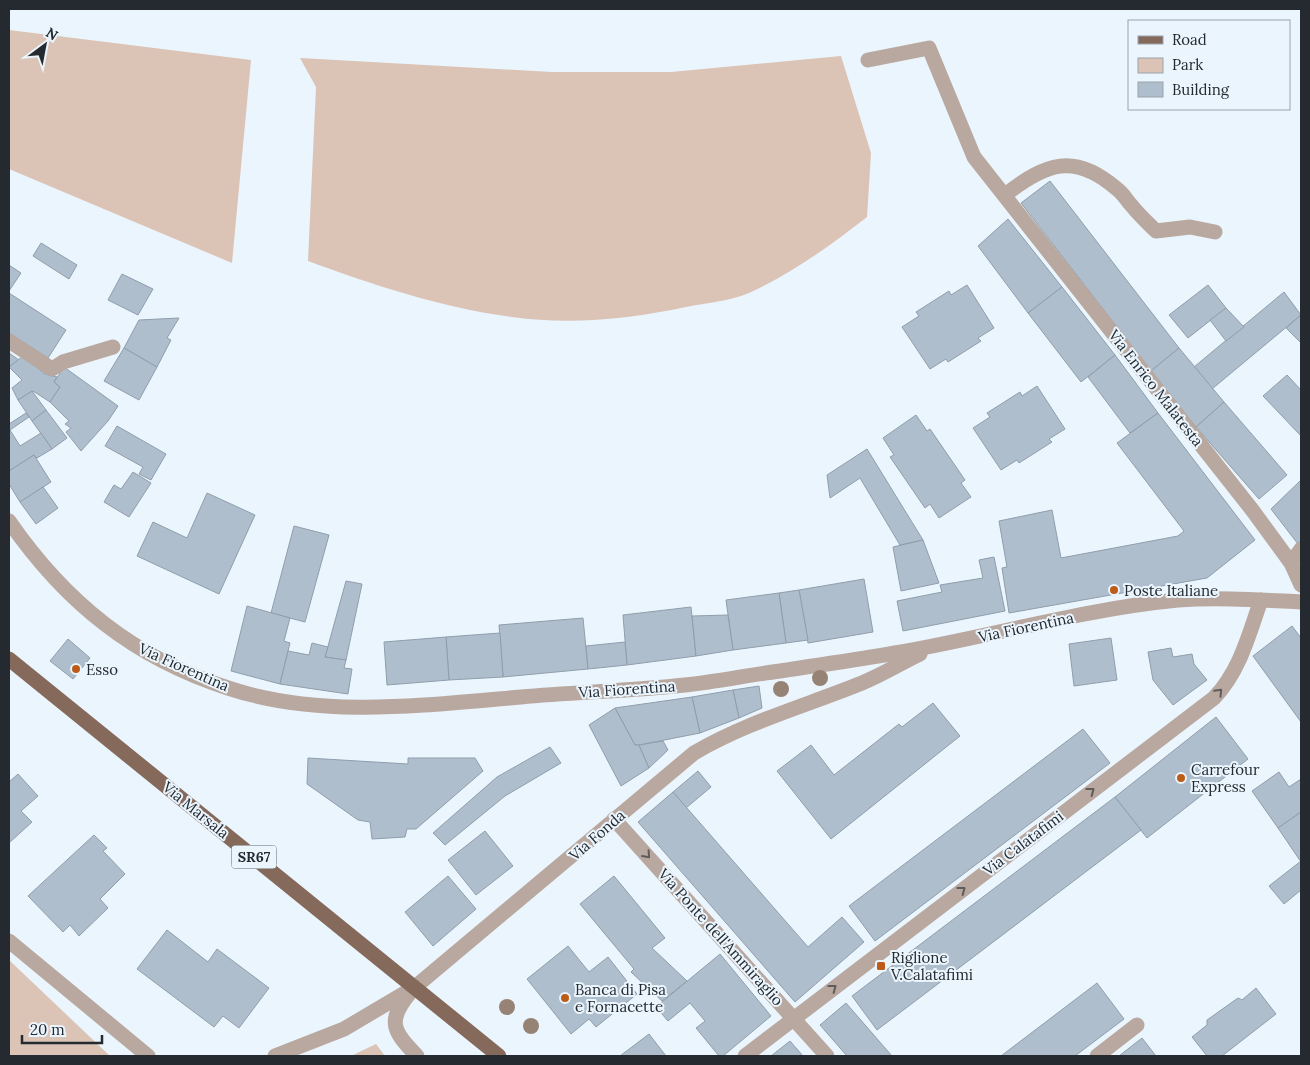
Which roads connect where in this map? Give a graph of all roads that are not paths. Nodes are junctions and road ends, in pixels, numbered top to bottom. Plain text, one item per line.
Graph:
1 (868, 60) dead end
2 (1005, 195) junction
3 (1215, 232) dead end
4 (9, 342) edge
5 (113, 347) dead end
6 (9, 521) edge
7 (1301, 548) edge
8 (1291, 563) junction
9 (1301, 585) edge
10 (1262, 600) junction
11 (1301, 602) edge
12 (937, 645) junction
13 (9, 659) edge
14 (614, 819) junction
15 (9, 941) edge
16 (415, 987) junction
17 (794, 1018) junction
18 (1137, 1025) dead end
19 (148, 1056) edge
20 (275, 1056) edge
21 (417, 1056) edge
22 (499, 1056) edge
23 (745, 1056) edge
24 (828, 1056) edge
25 (1097, 1056) edge

1 - 2 street, Via Enrico Malatesta
2 - 3 street
2 - 8 street, Via Enrico Malatesta
4 - 5 street
6 - 12 street, Via Fiorentina
7 - 8 street
8 - 9 street, Via Enrico Malatesta
10 - 11 street, Via Fiorentina
10 - 12 street, Via Fiorentina
17 -> 10 street, Via Calatafimi
12 - 14 street, Via Fonda
13 - 16 main road, Via Marsala / SR67
14 - 16 street, Via Fonda
14 -> 17 street, Via Ponte dell'Ammiraglio
15 - 19 street
16 - 20 street, Via Fonda
16 - 21 street
16 - 22 main road, Via Marsala / SR67
17 - 23 street, Via Calatafimi
17 - 24 street, Via Ponte dell'Ammiraglio
18 - 25 street

